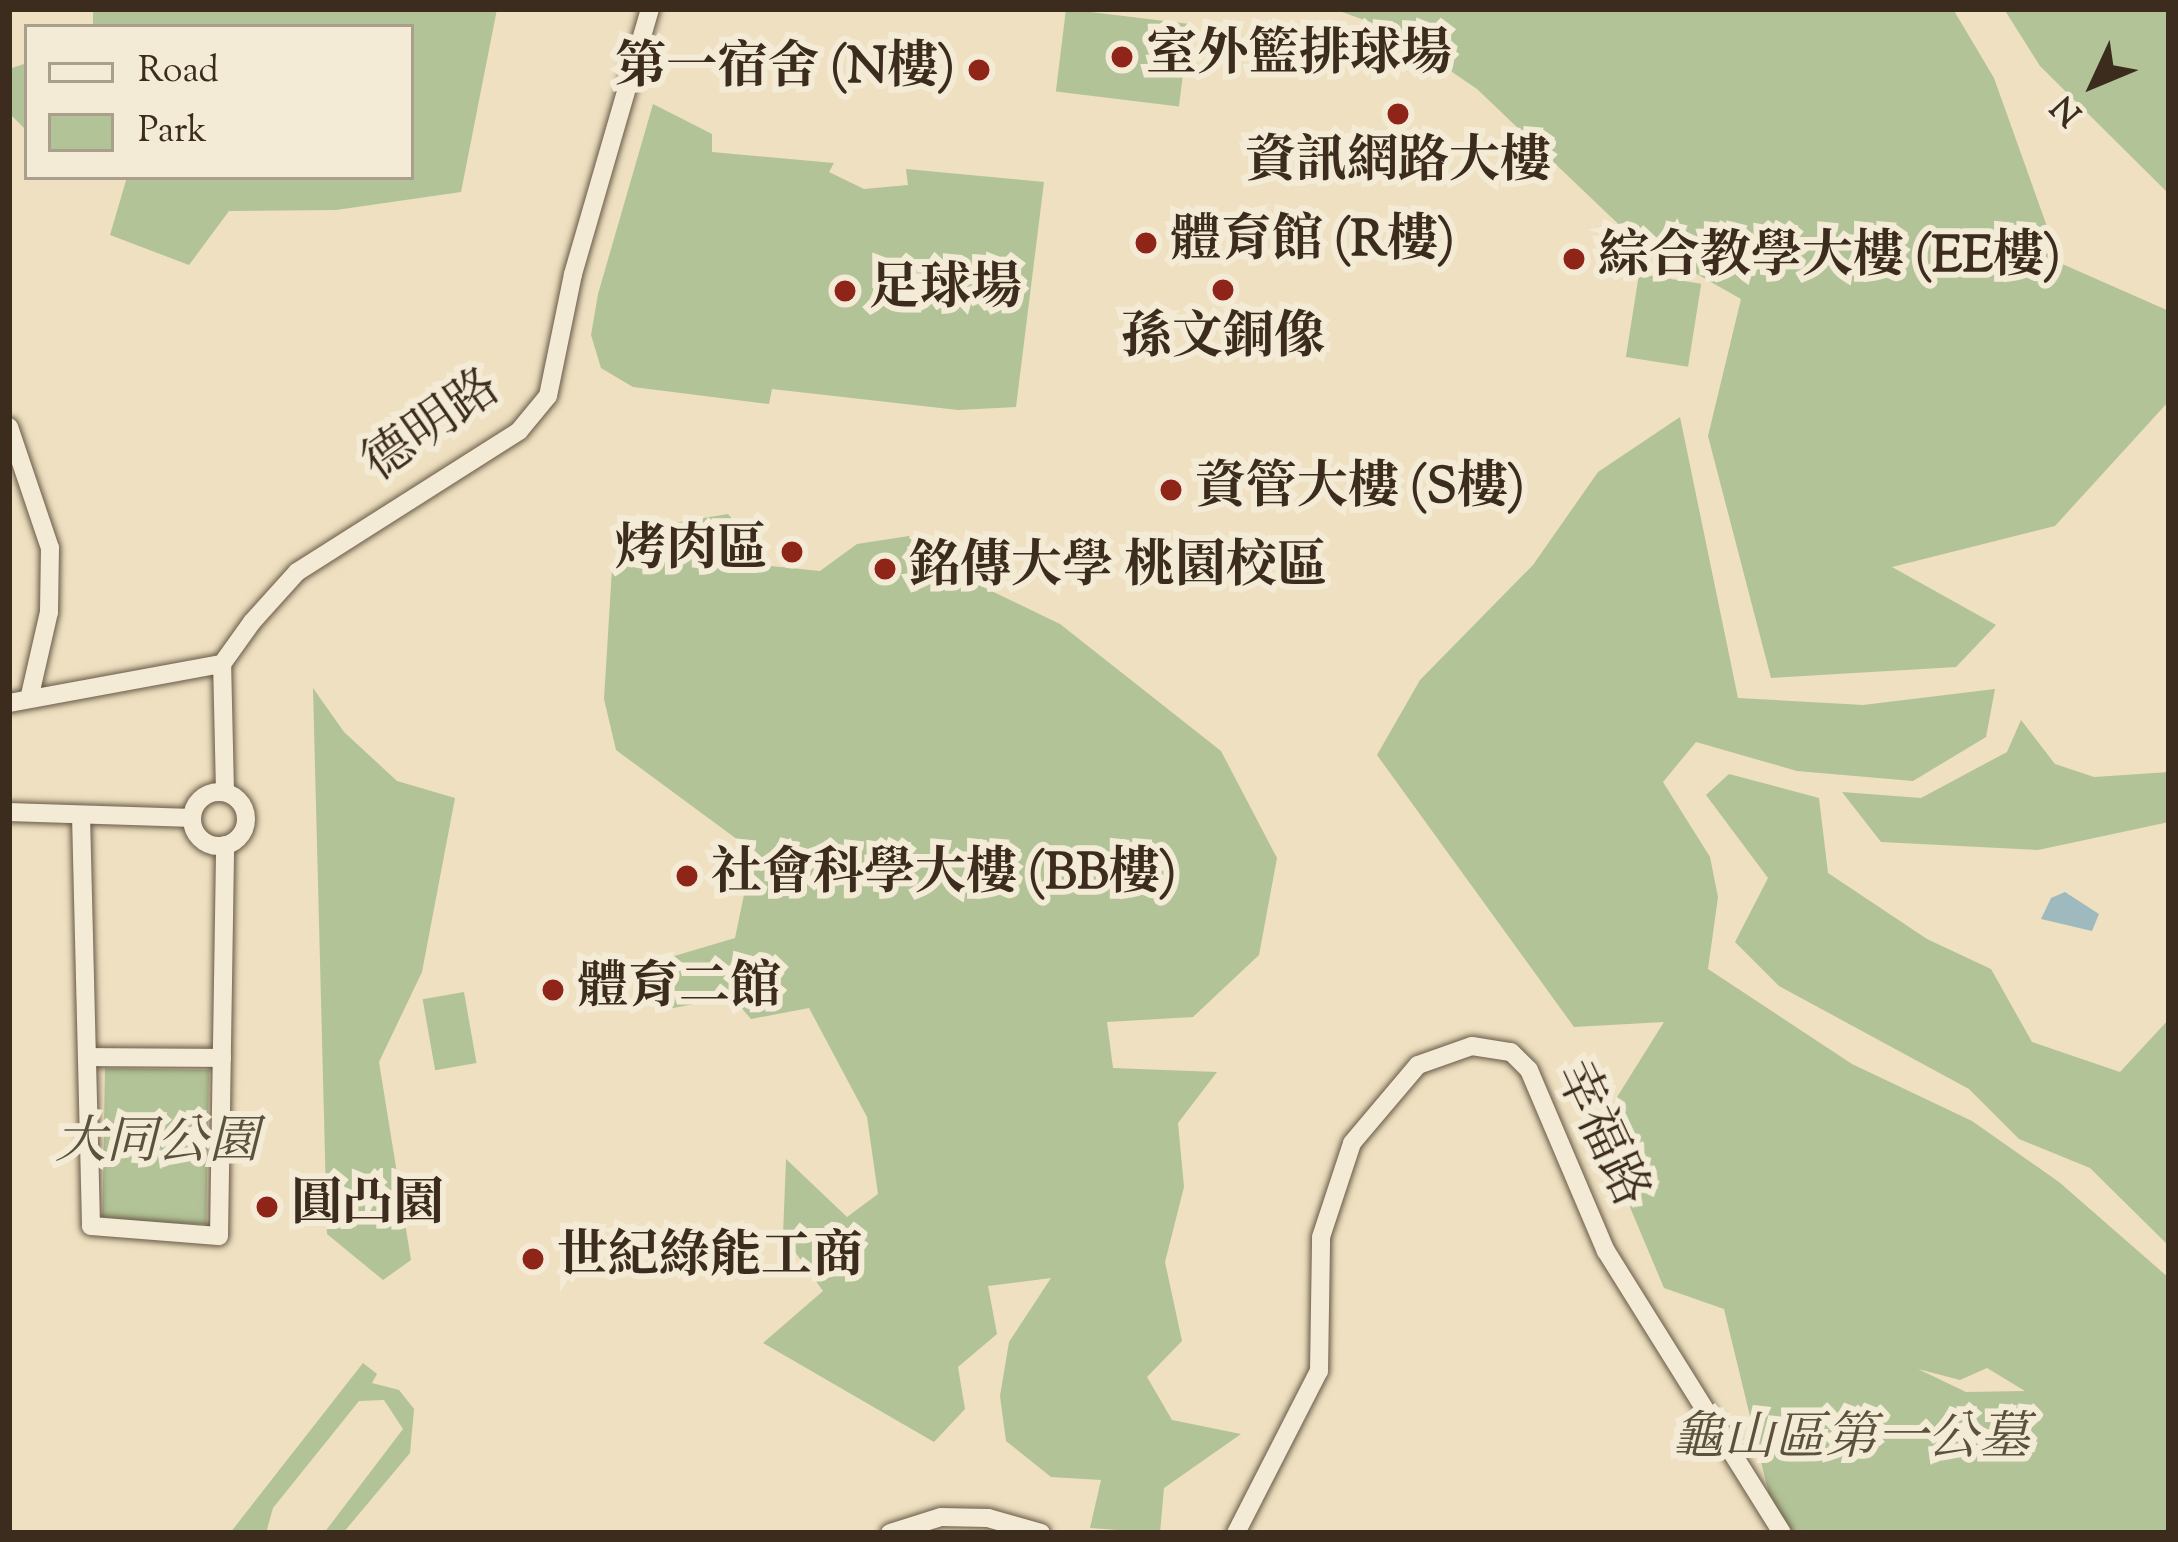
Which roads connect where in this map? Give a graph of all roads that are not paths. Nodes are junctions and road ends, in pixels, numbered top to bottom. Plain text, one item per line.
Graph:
1 (650, 9) edge
2 (9, 427) edge
3 (222, 664) junction
4 (29, 699) junction
5 (9, 703) edge
6 (225, 792) junction
7 (9, 812) edge
8 (81, 814) junction
9 (192, 818) junction
10 (225, 845) junction
11 (87, 1057) junction
12 (222, 1058) junction
13 (890, 1533) edge
14 (1041, 1533) edge
15 (1236, 1533) edge
16 (1782, 1533) edge

1 - 3 street, 德明路
2 - 4 street
3 - 4 street
3 - 6 street
4 - 5 street
6 - 9 street
6 - 10 street
7 - 8 street
8 - 9 street
8 - 11 street
9 - 10 street
10 - 12 street
11 - 12 street
11 - 12 street
13 - 14 street
15 - 16 street, 幸福路

